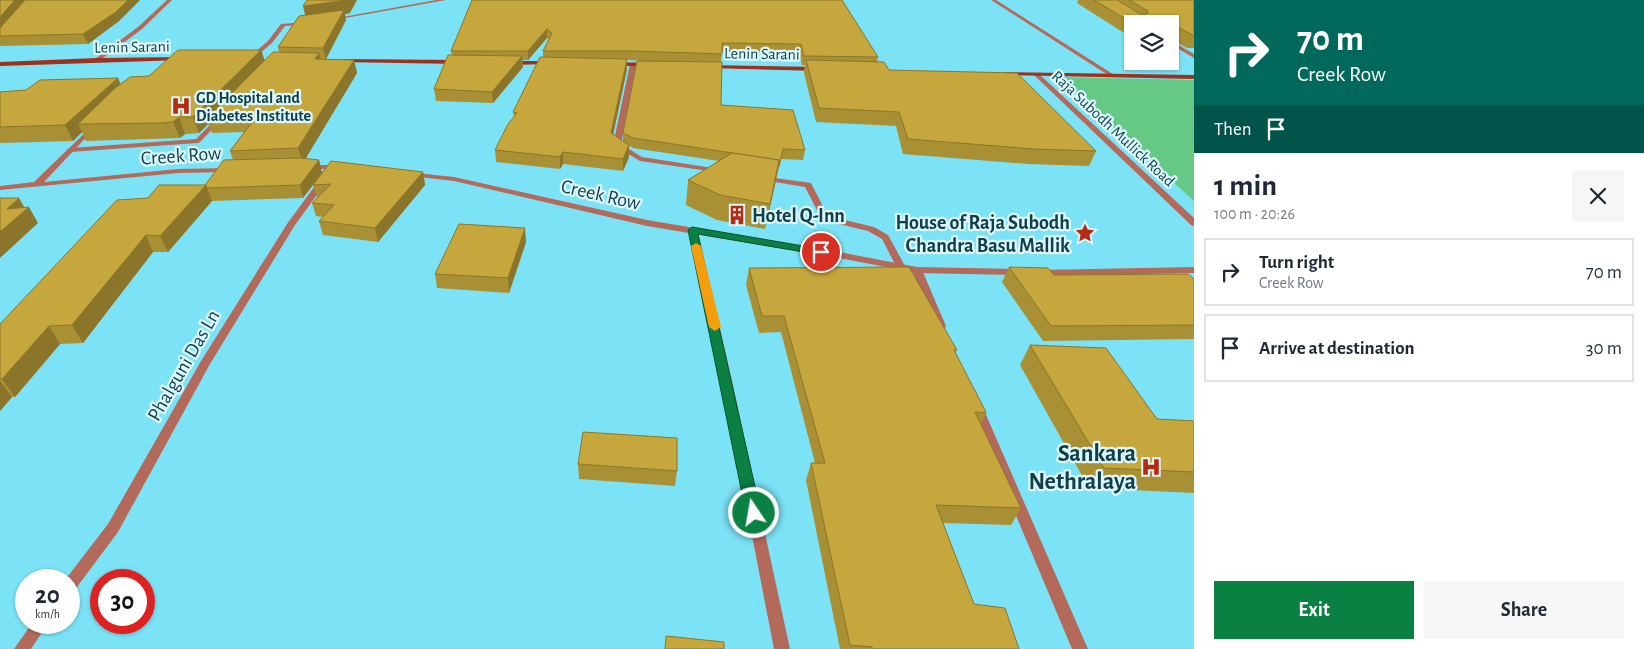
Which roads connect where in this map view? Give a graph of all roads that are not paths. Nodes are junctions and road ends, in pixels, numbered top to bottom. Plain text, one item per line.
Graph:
1 (170, 0) edge
2 (444, 0) edge
3 (993, 0) edge
4 (330, 20) edge
5 (312, 23) edge
6 (1179, 47) edge
7 (1194, 56) edge
8 (173, 59) junction
9 (192, 59) edge
10 (240, 59) edge
11 (249, 59) junction
12 (97, 60) junction
13 (258, 60) edge
14 (330, 61) edge
15 (468, 62) edge
16 (508, 63) edge
17 (558, 63) edge
18 (0, 64) edge
19 (606, 64) edge
20 (633, 64) junction
21 (653, 65) edge
22 (702, 66) edge
23 (830, 69) edge
24 (160, 70) edge
25 (997, 73) edge
26 (1036, 74) junction
27 (1113, 76) junction
28 (1194, 77) edge
29 (224, 114) edge
30 (98, 122) edge
31 (70, 150) junction
32 (334, 166) junction
33 (295, 168) edge
34 (353, 168) edge
35 (237, 169) edge
36 (399, 173) edge
37 (732, 173) edge
38 (751, 176) edge
39 (36, 185) junction
40 (0, 188) edge
41 (1194, 223) edge
42 (692, 230) junction
43 (900, 266) junction
44 (917, 270) junction
45 (1194, 270) edge
46 (1024, 273) edge
47 (1033, 273) edge
48 (944, 333) edge
49 (972, 396) edge
50 (80, 571) edge
51 (33, 634) edge
52 (22, 649) edge
53 (782, 649) edge
54 (1080, 649) edge

1 - 12 street
2 - 4 street
3 - 27 street
5 - 11 street
6 - 7 street
8 - 9 main road, Lenin Sarani
8 - 12 main road, Lenin Sarani
8 - 24 street
10 - 11 main road
11 - 13 main road
12 - 18 main road, Lenin Sarani
14 - 15 main road
16 - 17 main road
19 - 20 main road
20 - 21 main road
20 - 37 street
22 - 23 main road, Lenin Sarani
25 - 26 main road
26 - 27 main road
26 - 41 street, Raja Subodh Mullick Road
27 - 28 main road
29 - 31 street
30 - 31 street
31 - 39 street
32 - 33 street
32 - 34 street
32 - 50 street, Phalguni Das Ln
35 - 39 street, Creek Row
36 - 42 street, Creek Row
38 - 43 street
39 - 40 street, Creek Row
42 - 43 street, Creek Row
42 - 53 street
43 - 44 street, Creek Row
44 - 46 street, Creek Row
44 - 48 street
45 - 47 street
49 - 54 street
51 - 52 street

